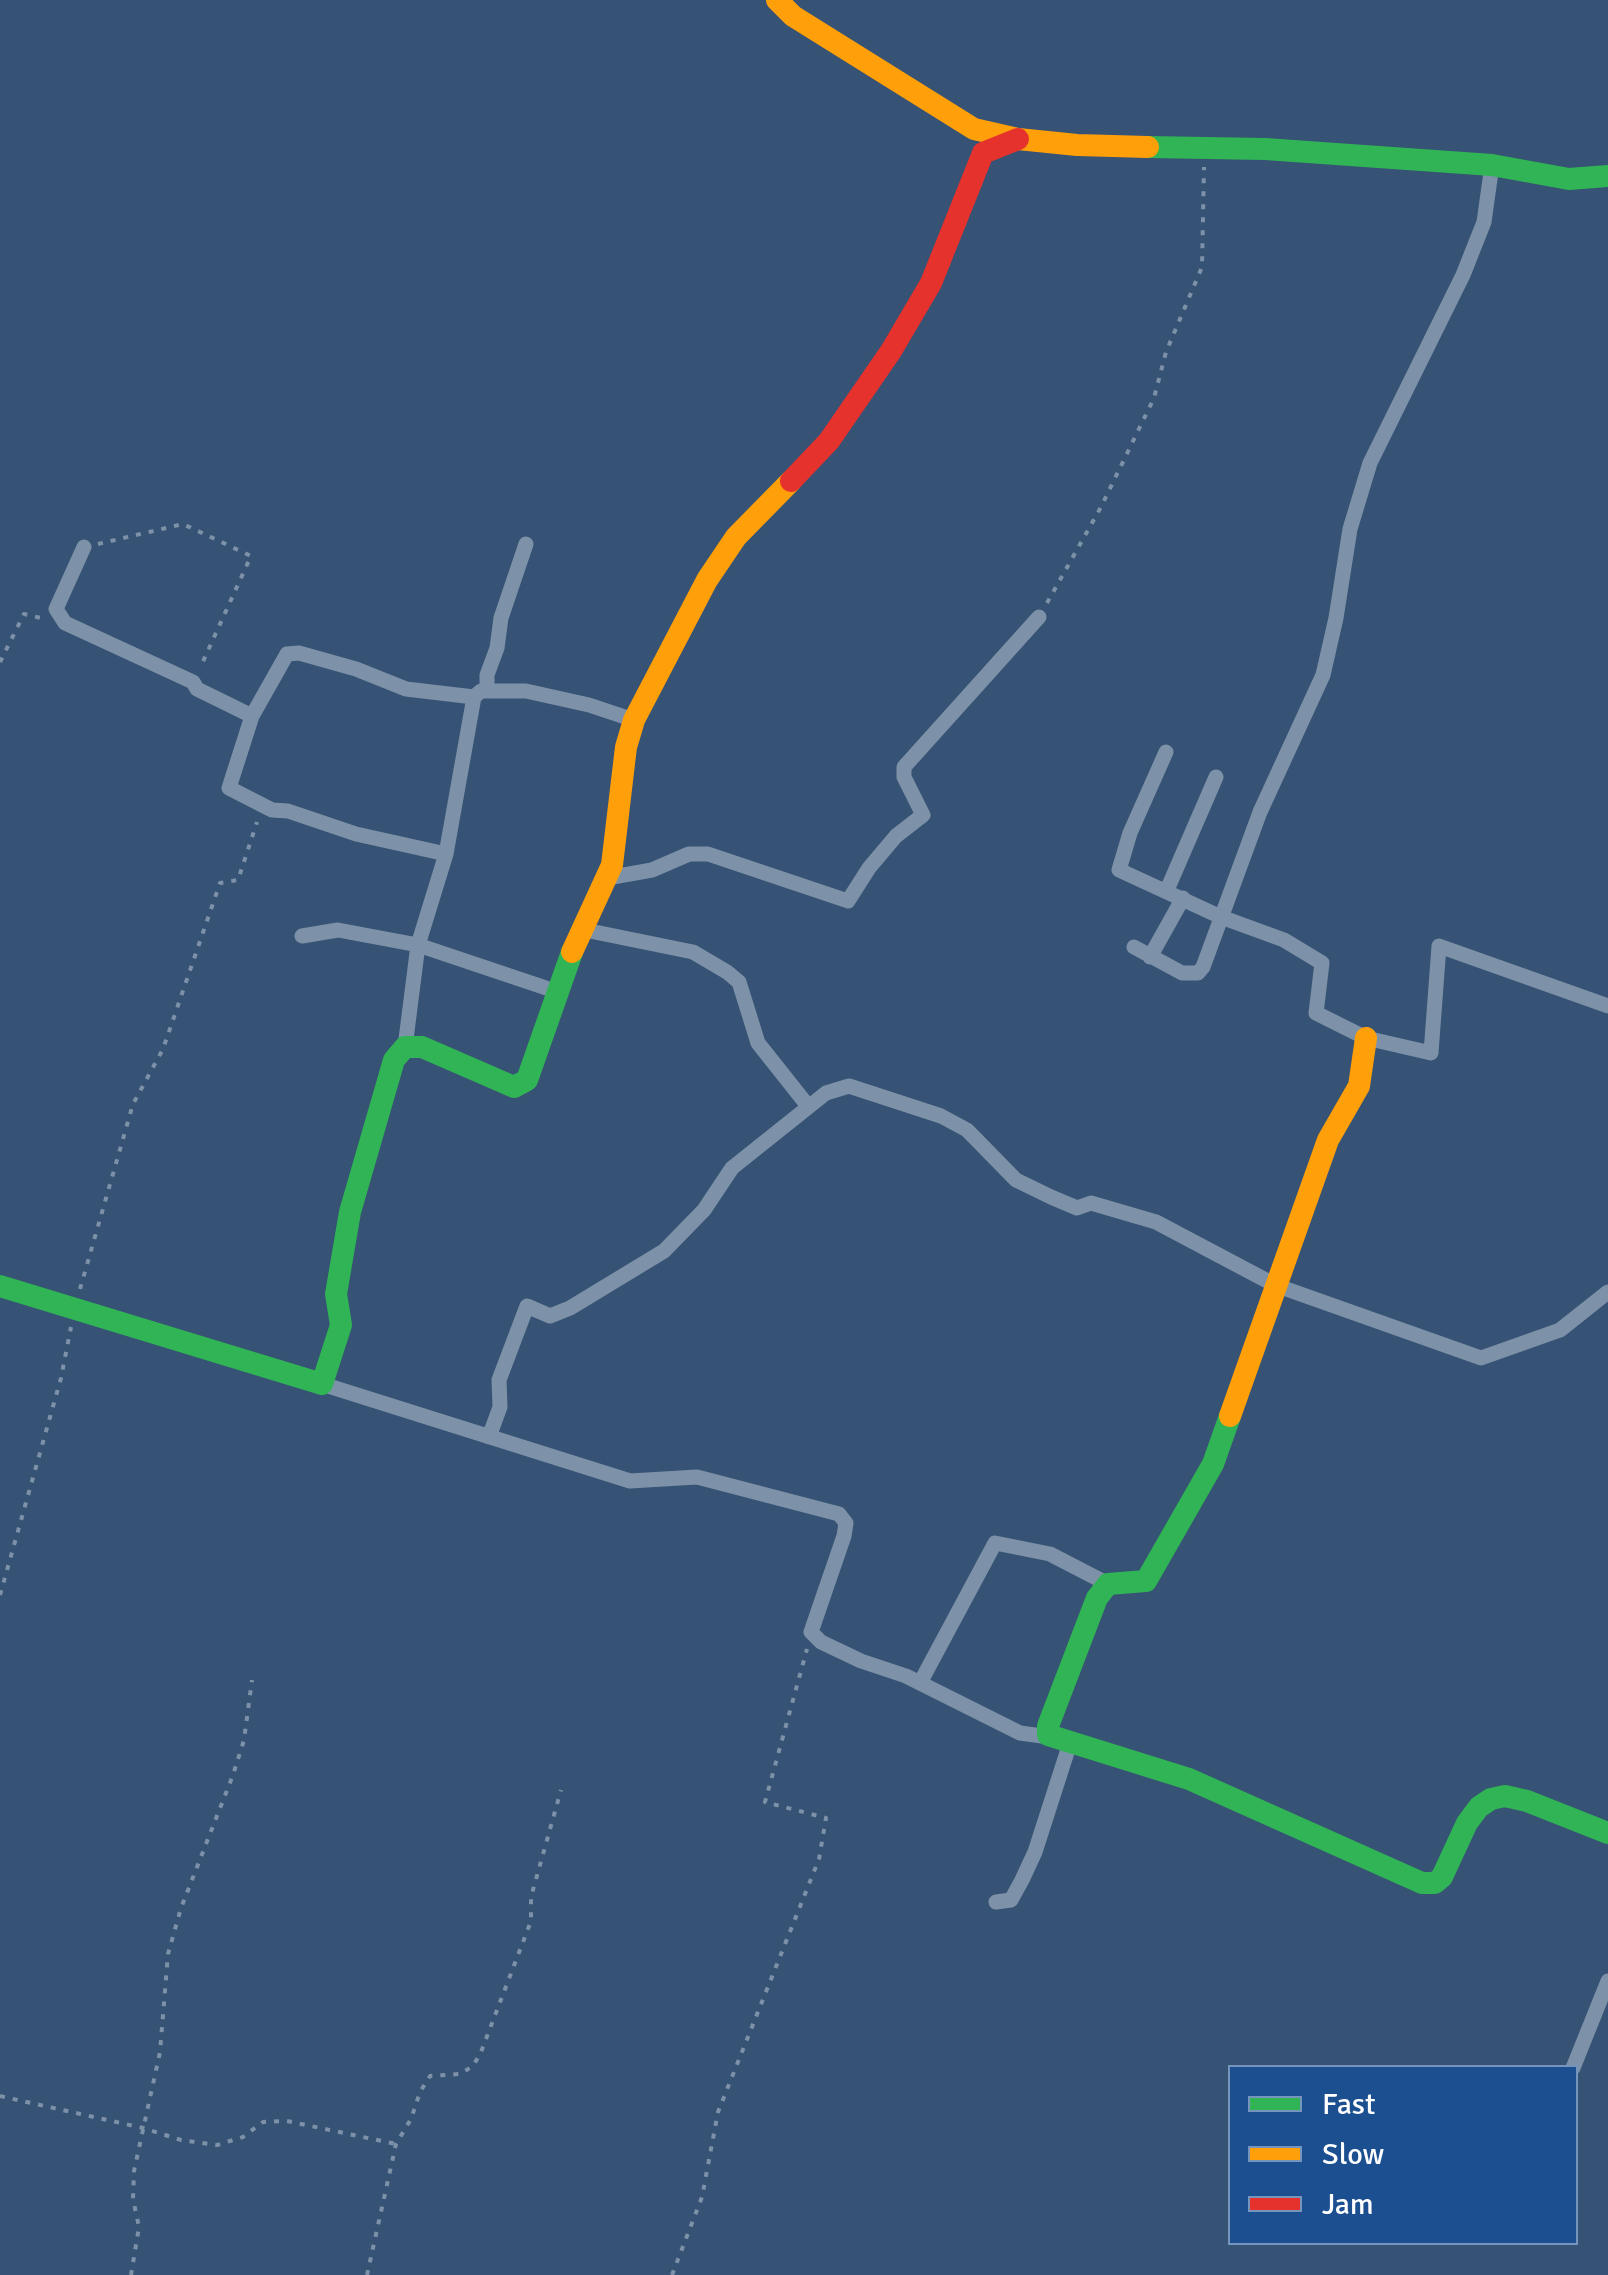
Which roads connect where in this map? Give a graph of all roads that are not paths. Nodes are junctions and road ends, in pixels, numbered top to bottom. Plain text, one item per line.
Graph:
1 (777, 0) edge
2 (1018, 140) junction
3 (1492, 164) junction
4 (1608, 176) edge
5 (526, 544) dead end
6 (84, 547) road end
7 (1039, 617) road end
8 (481, 694) junction
9 (252, 716) junction
10 (634, 720) junction
11 (1166, 752) dead end
12 (1216, 777) dead end
13 (446, 854) junction
14 (606, 878) junction
15 (1167, 890) junction
16 (1183, 898) junction
17 (1222, 917) junction
18 (580, 929) junction
19 (302, 936) dead end
20 (418, 945) junction
21 (1134, 947) dead end
22 (1150, 957) junction
23 (558, 992) junction
24 (1608, 1006) edge
25 (1366, 1038) junction
26 (405, 1047) junction
27 (808, 1106) junction
28 (1275, 1285) junction
29 (0, 1286) edge
30 (1608, 1292) edge
31 (322, 1384) junction
32 (489, 1437) junction
33 (1108, 1584) junction
34 (920, 1683) junction
35 (1071, 1740) junction
36 (1608, 1833) edge
37 (996, 1902) dead end
38 (1608, 1981) edge
39 (1574, 2065) edge

1 - 2 street
2 - 3 street
2 - 10 street
3 - 4 street
3 - 17 street
5 - 8 street
6 - 9 street
7 - 14 street
8 - 9 street
8 - 10 street
8 - 13 street
9 - 13 street
10 - 14 street
11 - 15 street
12 - 15 street
13 - 20 street
14 - 18 street
15 - 16 street
16 - 17 street
16 - 22 street
17 - 22 street
17 - 25 street
18 - 23 street
18 - 27 street
19 - 20 street
20 - 23 street
20 - 26 street
21 - 22 street
23 - 26 street
24 - 25 street
25 - 28 street
26 - 31 street
27 - 28 street
27 - 32 street
28 - 30 street
28 - 33 street
29 - 31 street
31 - 32 street
32 - 34 street
33 - 34 street
33 - 35 street
34 - 35 street
35 - 36 street
35 - 37 street
38 - 39 street

